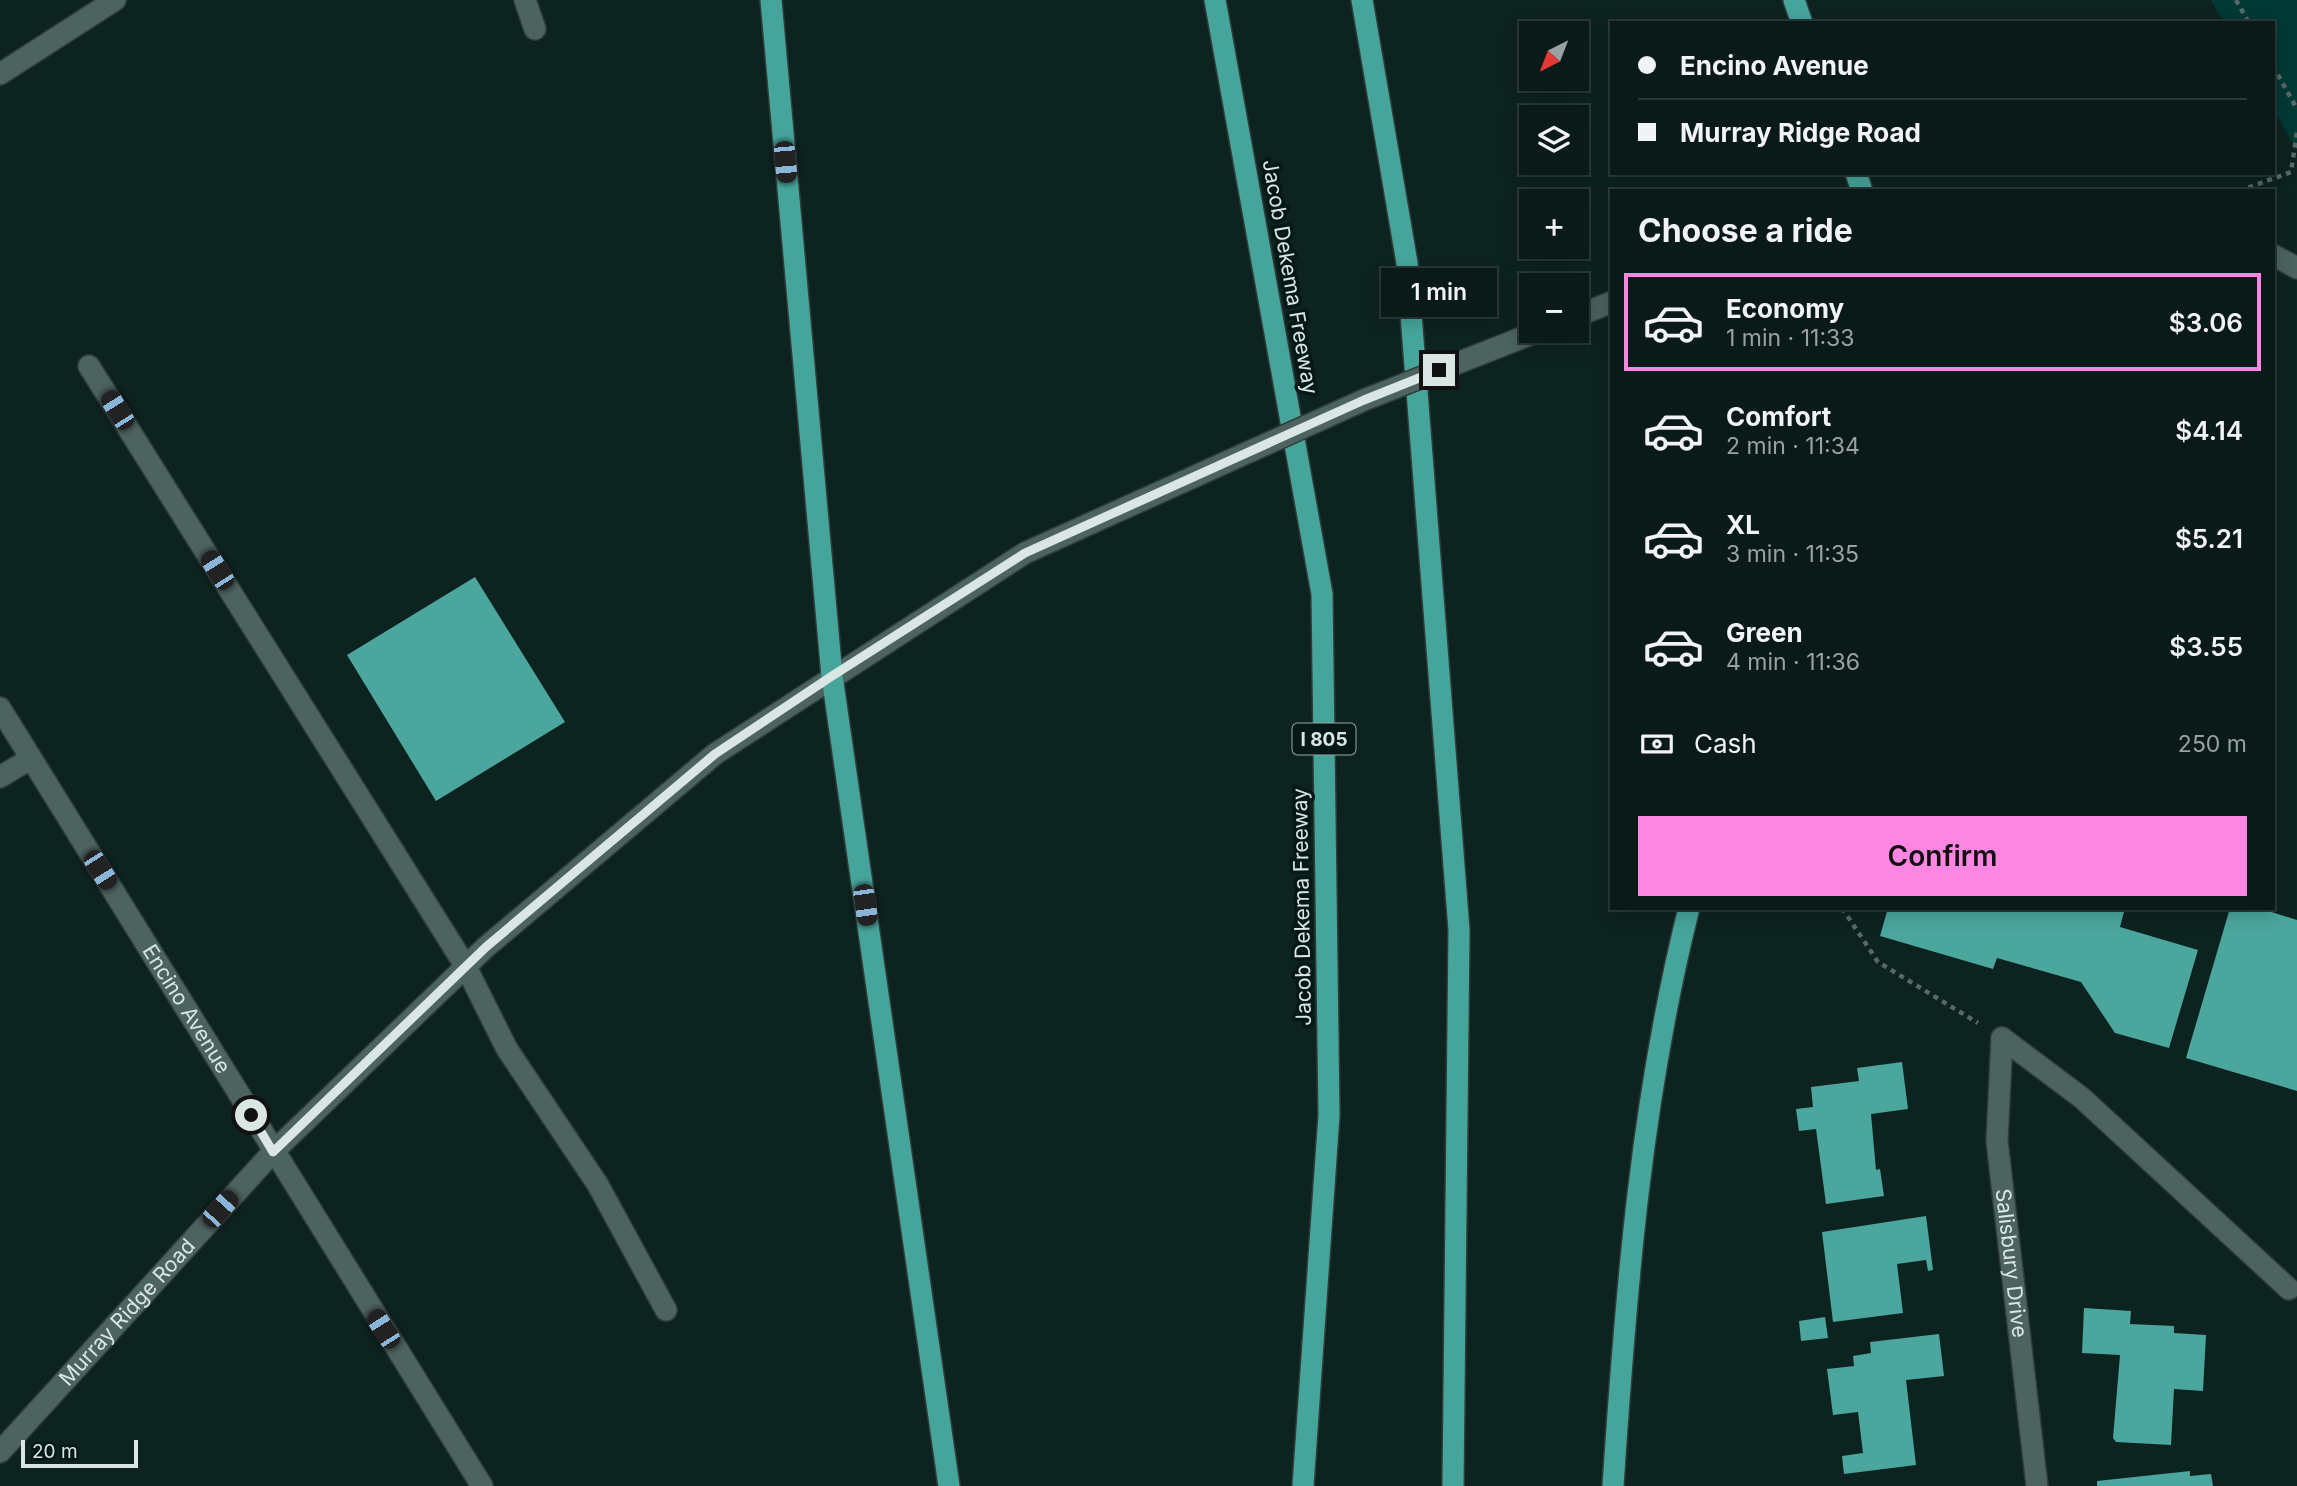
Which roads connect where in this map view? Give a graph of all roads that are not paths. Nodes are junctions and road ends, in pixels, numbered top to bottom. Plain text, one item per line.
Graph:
1 (115, 0) edge
2 (525, 0) edge
3 (771, 0) edge
4 (1215, 0) edge
5 (1362, 0) edge
6 (1794, 0) edge
7 (1801, 21) edge
8 (535, 29) dead end
9 (0, 74) edge
10 (2275, 256) edge
11 (2297, 268) edge
12 (1610, 303) edge
13 (1589, 311) edge
14 (1519, 339) edge
15 (89, 366) dead end
16 (832, 676) junction
17 (0, 708) edge
18 (30, 759) junction
19 (0, 778) edge
20 (1688, 910) edge
21 (466, 967) junction
22 (273, 1152) junction
23 (2289, 1289) dead end
24 (666, 1310) dead end
25 (0, 1452) edge
26 (482, 1486) edge
27 (949, 1486) edge
28 (1303, 1486) edge
29 (1454, 1486) edge
30 (1613, 1486) edge
31 (2037, 1486) edge

1 - 9 main road
2 - 8 main road
3 - 16 highway
4 - 28 highway, Jacob Dekema Freeway / I 805
5 - 29 highway
6 - 7 highway
10 - 11 main road
12 - 13 main road
14 - 16 main road, Murray Ridge Road, bridge
15 - 21 main road
16 - 21 main road, Murray Ridge Road
16 - 27 highway
17 - 18 main road, Encino Avenue
18 - 19 main road
18 - 22 main road, Encino Avenue
20 - 30 highway
21 - 22 main road, Murray Ridge Road
21 - 24 main road
22 - 25 main road, Murray Ridge Road
22 - 26 main road, Encino Avenue
23 - 31 main road, Salisbury Drive

